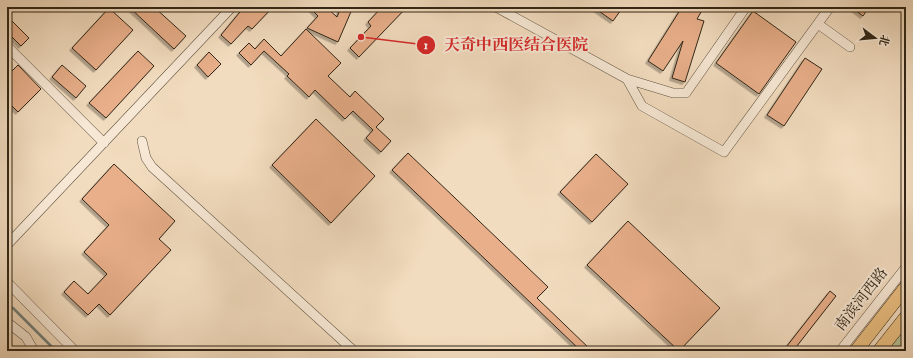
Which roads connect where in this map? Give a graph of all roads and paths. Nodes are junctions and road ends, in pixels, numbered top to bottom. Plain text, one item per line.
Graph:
1 (232, 7) edge
2 (496, 7) edge
3 (746, 7) edge
4 (830, 7) edge
5 (818, 24) junction
6 (7, 46) edge
7 (850, 47) dead end
8 (627, 79) junction
9 (104, 142) junction
10 (142, 142) dead end
11 (7, 245) edge
12 (906, 267) edge
13 (7, 282) edge
14 (906, 286) edge
15 (906, 317) edge
16 (7, 322) edge
17 (34, 351) edge
18 (75, 351) edge
19 (354, 351) edge
20 (840, 351) edge
21 (856, 351) edge
22 (879, 351) edge

1 - 9 street
2 - 8 street
3 - 8 street
4 - 5 street
5 - 7 street
5 - 8 street
6 - 9 street
9 - 11 street
10 - 19 street
12 - 20 street, 南滨河西路
13 - 18 street
14 - 21 highway, 南滨河西路
15 - 22 highway
16 - 17 street

